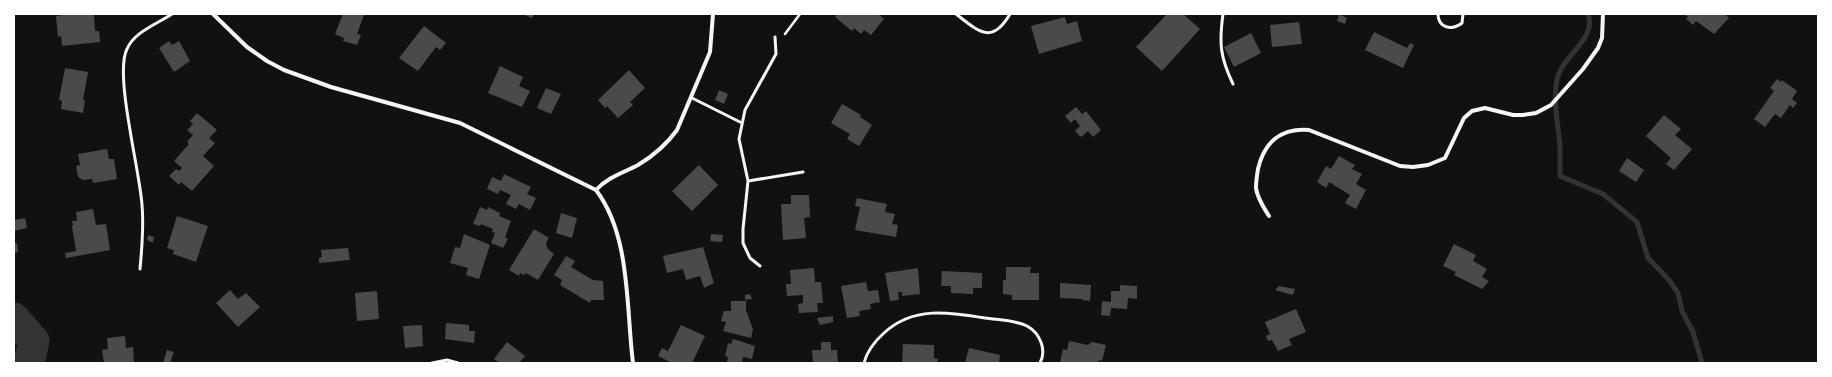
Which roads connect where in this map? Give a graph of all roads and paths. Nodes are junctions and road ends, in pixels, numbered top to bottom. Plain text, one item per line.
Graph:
1 (172, 14) edge
2 (213, 14) edge
3 (713, 14) edge
4 (800, 14) edge
5 (956, 14) edge
6 (1010, 14) edge
7 (1223, 14) edge
8 (1438, 14) edge
9 (1463, 14) edge
10 (1604, 14) edge
11 (775, 37) dead end
12 (777, 47) junction
13 (1233, 84) dead end
14 (692, 98) junction
15 (742, 123) junction
16 (803, 172) dead end
17 (748, 181) junction
18 (596, 190) junction
19 (1269, 216) dead end
20 (760, 266) dead end
21 (140, 269) dead end
22 (432, 363) edge
23 (458, 363) edge
24 (633, 363) edge
25 (864, 363) edge
26 (1040, 363) edge

1 - 21 lane
2 - 18 street
3 - 14 street
4 - 12 path
5 - 6 lane
7 - 13 lane
8 - 9 lane
10 - 19 street
11 - 12 lane
12 - 15 lane
14 - 15 lane
14 - 18 street
15 - 17 lane
16 - 17 lane
17 - 20 lane
18 - 24 street
22 - 23 lane
25 - 26 lane

